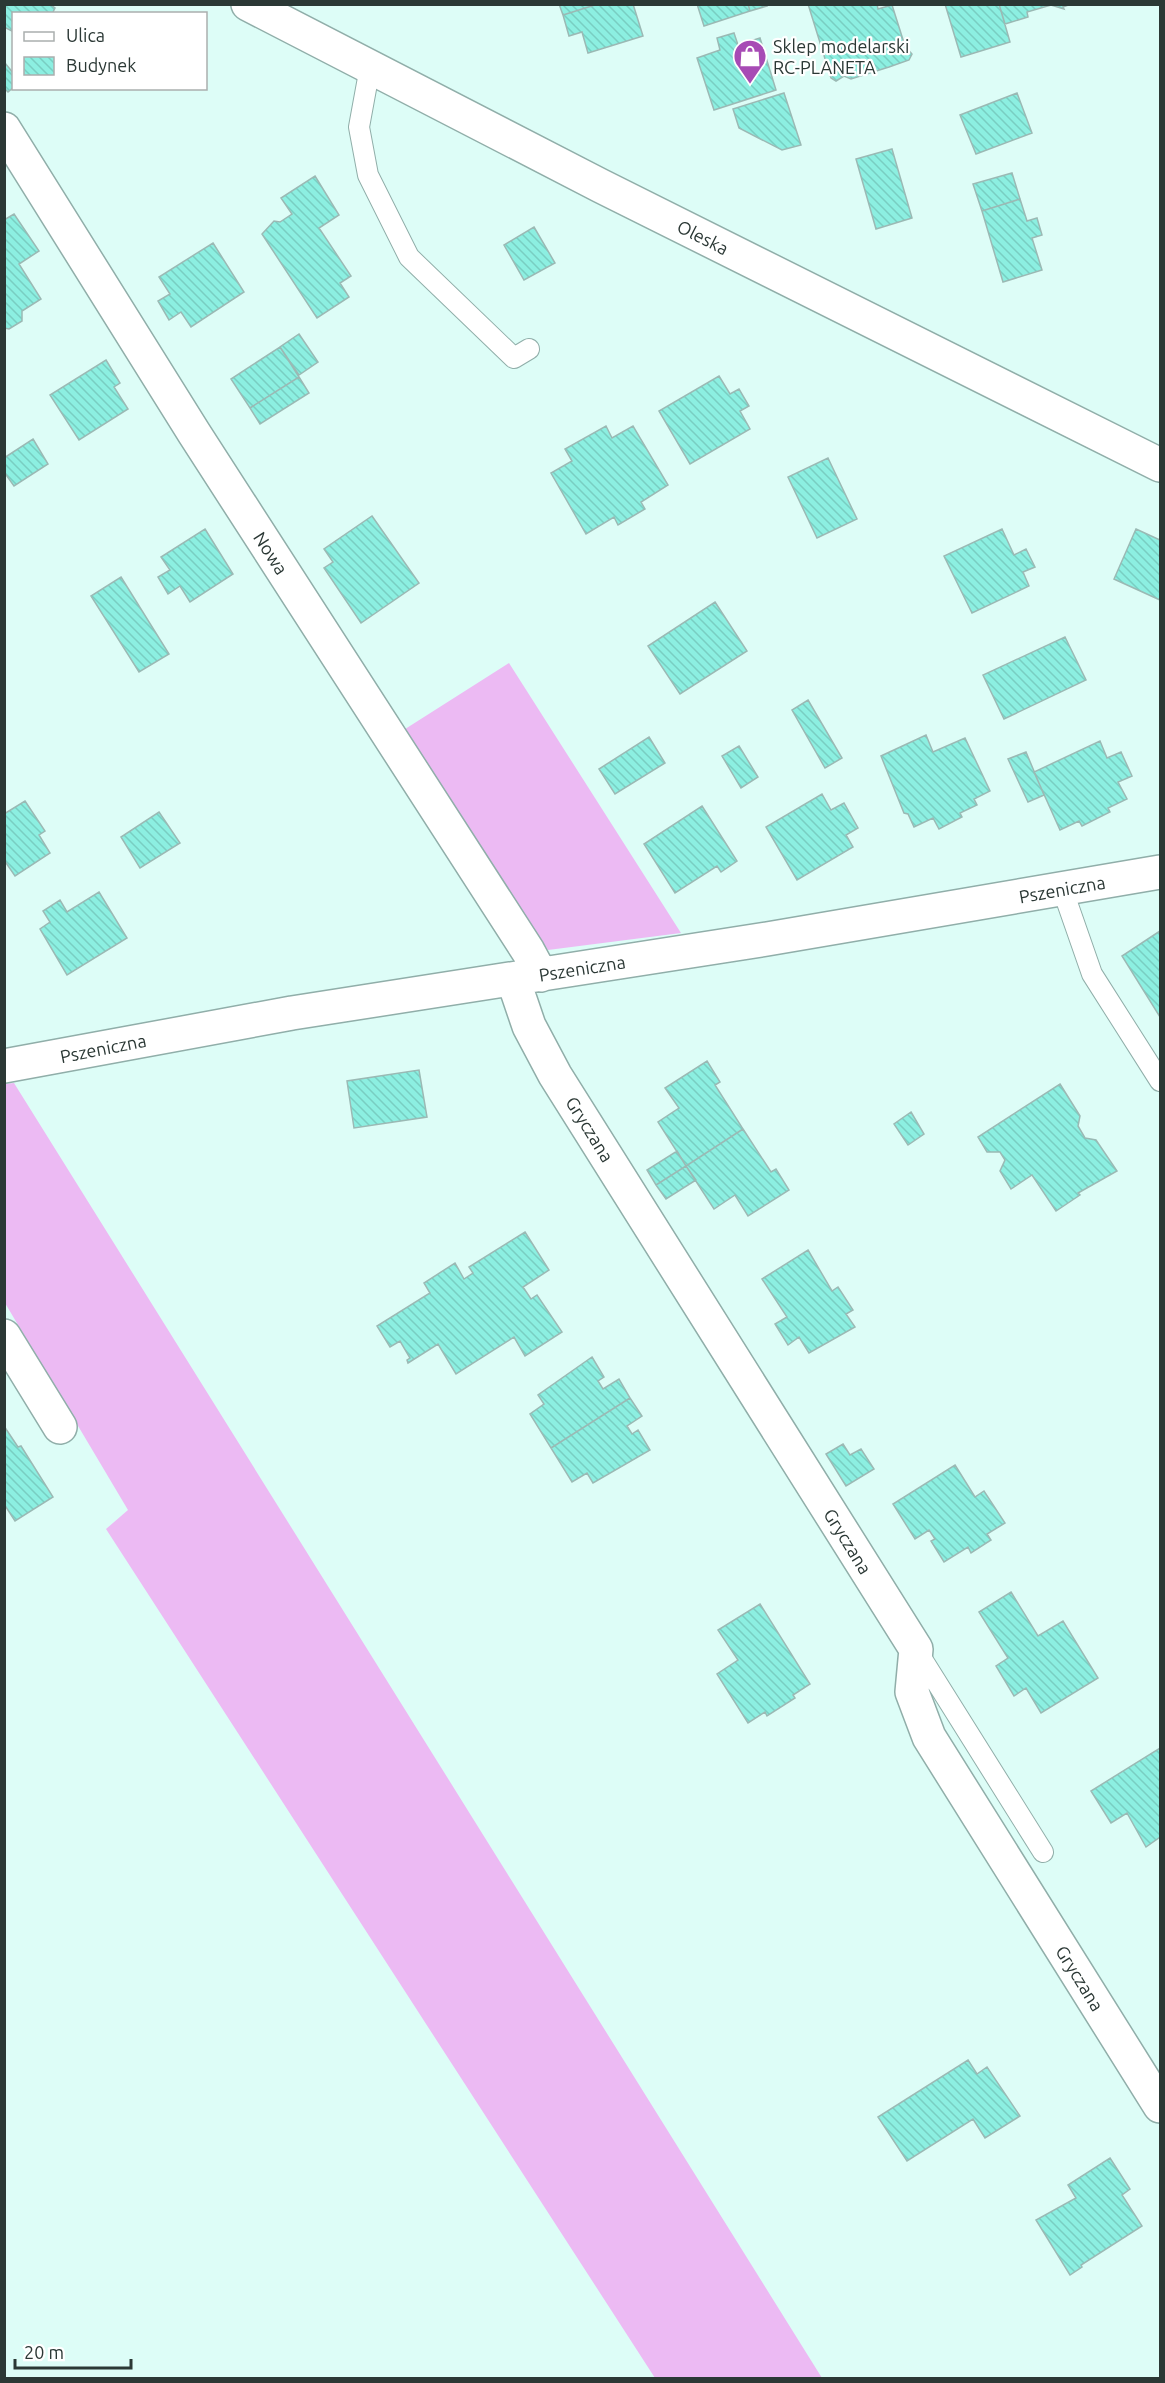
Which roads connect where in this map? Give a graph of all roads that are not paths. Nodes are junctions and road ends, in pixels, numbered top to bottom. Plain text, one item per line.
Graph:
1 (248, 4) edge
2 (370, 67) junction
3 (4, 129) edge
4 (529, 349) dead end
5 (1161, 465) edge
6 (1161, 872) edge
7 (1062, 888) junction
8 (527, 977) junction
9 (7, 1058) edge
10 (1161, 1081) edge
11 (4, 1336) edge
12 (60, 1427) dead end
13 (916, 1648) junction
14 (1043, 1851) dead end
15 (1161, 2106) edge

1 - 2 street, Oleska
2 - 4 lane
2 - 5 street, Oleska
3 - 8 street, Nowa
6 - 7 street, Pszeniczna
7 - 8 street, Pszeniczna
7 - 10 lane
8 - 9 street, Pszeniczna
8 - 13 street, Gryczana
11 - 12 street
13 - 14 lane
13 - 15 street, Gryczana

